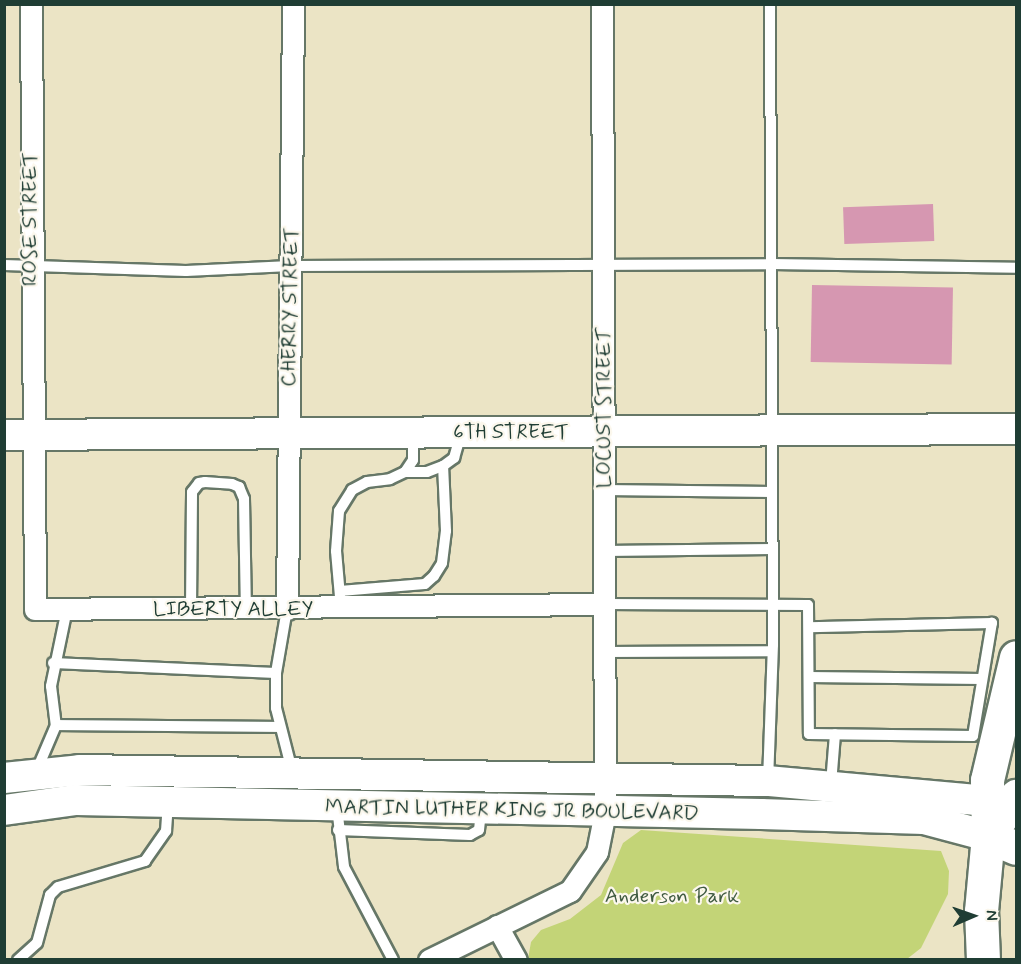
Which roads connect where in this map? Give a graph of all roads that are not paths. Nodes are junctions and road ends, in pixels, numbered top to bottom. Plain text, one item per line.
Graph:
1 (31, 4) edge
2 (293, 4) edge
3 (602, 4) edge
4 (770, 4) edge
5 (772, 264) junction
6 (4, 265) edge
7 (30, 265) junction
8 (603, 265) junction
9 (290, 266) junction
10 (1017, 268) edge
11 (1017, 429) edge
12 (771, 431) junction
13 (604, 432) junction
14 (413, 433) junction
15 (461, 433) junction
16 (289, 434) junction
17 (18, 435) edge
18 (443, 466) junction
19 (405, 472) junction
20 (604, 490) junction
21 (772, 492) junction
22 (772, 549) junction
23 (605, 551) junction
24 (340, 600) junction
25 (772, 603) junction
26 (605, 604) junction
27 (67, 609) junction
28 (191, 609) junction
29 (246, 609) junction
30 (287, 609) junction
31 (808, 627) junction
32 (772, 651) junction
33 (605, 652) junction
34 (1017, 657) edge
35 (53, 663) junction
36 (276, 673) junction
37 (809, 677) junction
38 (982, 679) junction
39 (56, 725) junction
40 (280, 727) junction
41 (835, 734) junction
42 (293, 773) junction
43 (35, 774) junction
44 (4, 778) edge
45 (605, 779) junction
46 (768, 781) junction
47 (831, 785) junction
48 (168, 802) junction
49 (1008, 802) edge
50 (296, 806) junction
51 (4, 810) edge
52 (604, 812) junction
53 (338, 819) junction
54 (1003, 842) edge
55 (497, 926) junction
56 (18, 960) edge
57 (393, 960) edge
58 (429, 960) edge
59 (516, 960) edge
60 (983, 960) edge

1 - 7 street, ROSE STREET
2 - 9 street, CHERRY STREET
3 - 8 street, LOCUST STREET
4 - 5 lane
5 - 8 lane
5 - 10 lane
5 - 12 lane
6 - 7 lane
7 - 9 lane
7 - 17 street, ROSE STREET
8 - 9 lane
8 - 13 street, LOCUST STREET
9 - 16 street, CHERRY STREET
11 - 12 main road, 6TH STREET
12 - 13 main road, 6TH STREET
12 - 21 lane
13 - 15 main road, 6TH STREET
13 - 20 street, LOCUST STREET
14 - 15 main road, 6TH STREET
14 - 16 main road, 6TH STREET
14 - 19 lane
15 - 18 lane
16 - 17 main road, 6TH STREET
16 - 30 street, CHERRY STREET
17 - 27 street, LIBERTY ALLEY
18 - 19 lane
18 - 24 lane
19 - 24 lane
20 - 21 lane
20 - 23 street, LOCUST STREET
21 - 22 lane
22 - 23 lane
22 - 25 lane
23 - 26 street, LOCUST STREET
24 - 26 street, LIBERTY ALLEY
24 - 30 street, LIBERTY ALLEY
25 - 26 lane
25 - 31 lane
25 - 32 lane
26 - 33 street, LOCUST STREET
27 - 28 street, LIBERTY ALLEY
27 - 35 lane
28 - 29 street, LIBERTY ALLEY
28 - 29 lane
29 - 30 street, LIBERTY ALLEY
30 - 36 lane
31 - 37 lane
31 - 38 lane
32 - 33 lane
32 - 46 lane
33 - 45 street, LOCUST STREET
34 - 49 highway
35 - 36 lane
35 - 39 lane
36 - 40 lane
37 - 38 lane
37 - 41 lane
38 - 41 lane
39 - 40 lane
39 - 43 lane
40 - 42 lane
41 - 47 lane
42 - 43 main road, MARTIN LUTHER KING JR BOULEVARD
42 - 45 main road, MARTIN LUTHER KING JR BOULEVARD
42 - 50 main road
43 - 44 main road, MARTIN LUTHER KING JR BOULEVARD
45 - 46 main road, MARTIN LUTHER KING JR BOULEVARD
45 - 52 street, LOCUST STREET
46 - 47 main road, MARTIN LUTHER KING JR BOULEVARD
47 - 49 main road, MARTIN LUTHER KING JR BOULEVARD
48 - 50 main road, MARTIN LUTHER KING JR BOULEVARD
48 - 51 main road, MARTIN LUTHER KING JR BOULEVARD
48 - 56 lane
49 - 54 highway
50 - 53 main road, MARTIN LUTHER KING JR BOULEVARD
52 - 53 main road, MARTIN LUTHER KING JR BOULEVARD
52 - 54 main road, MARTIN LUTHER KING JR BOULEVARD
52 - 55 street, LOCUST STREET
53 - 57 lane
54 - 60 highway
55 - 58 street, LOCUST STREET
55 - 59 street

